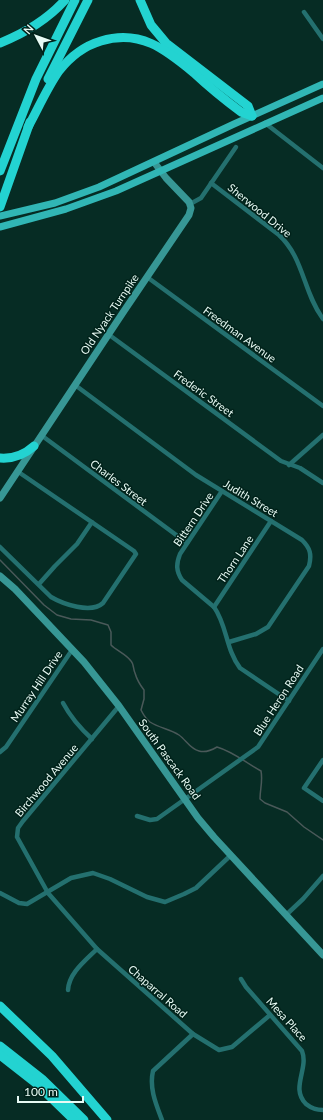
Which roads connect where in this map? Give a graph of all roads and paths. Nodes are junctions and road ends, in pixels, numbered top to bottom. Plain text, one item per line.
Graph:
1 (65, 0) edge
2 (75, 0) edge
3 (88, 0) edge
4 (140, 0) edge
5 (304, 12) dead end
6 (323, 39) edge
7 (0, 43) edge
8 (323, 84) edge
9 (323, 98) edge
10 (252, 116) junction
11 (264, 123) junction
12 (28, 127) junction
13 (236, 147) dead end
14 (154, 162) junction
15 (323, 168) edge
16 (0, 170) edge
17 (161, 172) junction
18 (211, 183) junction
19 (190, 204) junction
20 (0, 207) edge
21 (0, 216) edge
22 (0, 227) edge
23 (147, 277) junction
24 (323, 319) edge
25 (108, 334) junction
26 (75, 385) junction
27 (323, 406) edge
28 (41, 435) junction
29 (323, 435) edge
30 (34, 446) junction
31 (0, 458) edge
32 (289, 465) junction
33 (17, 471) junction
34 (323, 483) edge
35 (222, 491) junction
36 (0, 498) edge
37 (271, 521) junction
38 (92, 522) junction
39 (187, 543) junction
40 (0, 547) edge
41 (0, 576) edge
42 (39, 584) junction
43 (214, 607) junction
44 (228, 642) junction
45 (323, 649) edge
46 (72, 650) junction
47 (289, 701) junction
48 (63, 704) dead end
49 (119, 706) junction
50 (92, 738) junction
51 (0, 752) edge
52 (0, 757) edge
53 (323, 760) edge
54 (185, 799) junction
55 (323, 800) edge
56 (138, 816) dead end
57 (231, 855) junction
58 (323, 876) edge
59 (48, 892) junction
60 (0, 893) edge
61 (286, 915) junction
62 (97, 949) junction
63 (323, 955) edge
64 (241, 979) dead end
65 (68, 990) dead end
66 (0, 1006) edge
67 (270, 1015) junction
68 (193, 1034) junction
69 (0, 1046) edge
70 (0, 1055) edge
71 (0, 1062) edge
72 (323, 1110) edge
73 (72, 1118) edge
74 (84, 1120) edge
75 (107, 1120) edge
76 (162, 1120) edge

1 - 7 highway
2 - 16 highway
3 - 12 highway
4 - 10 highway
5 - 6 street
8 - 10 main road
9 - 11 main road
10 - 11 main road
10 - 12 highway
10 - 14 main road
11 - 15 street
11 - 17 main road
12 - 20 highway
13 - 18 street
14 - 17 street
14 - 21 main road
17 - 19 street
17 - 22 main road
18 - 19 street
18 - 24 street, Sherwood Drive
19 - 23 street, Old Nyack Turnpike
23 - 25 street, Old Nyack Turnpike
23 - 27 street, Freedman Avenue
25 - 26 street, Old Nyack Turnpike
25 - 32 street, Frederic Street
26 - 28 street, Old Nyack Turnpike
26 - 35 street, Judith Street
28 - 30 street, Old Nyack Turnpike
28 - 39 street, Charles Street
29 - 32 street
30 - 31 highway
30 - 33 street, Old Nyack Turnpike
32 - 34 street, Frederic Street
33 - 36 street, Old Nyack Turnpike
33 - 38 street
35 - 37 street, Judith Street
35 - 39 street, Bittern Drive
37 - 43 street, Thorn Lane
37 - 44 street, Judith Street
38 - 42 street
38 - 42 street
39 - 43 street, Bittern Drive
40 - 42 street
41 - 46 street, South Pascack Road
43 - 44 street, Bittern Drive
44 - 47 street, Bittern Drive
45 - 47 street, Blue Heron Road
46 - 49 street, South Pascack Road
46 - 51 street, Murray Hill Drive
47 - 54 street, Blue Heron Road
48 - 50 street
49 - 50 street, Birchwood Avenue
49 - 54 street, South Pascack Road
50 - 59 street, Birchwood Avenue
51 - 52 street, Murray Hill Drive
53 - 55 street
54 - 56 street, Blue Heron Road
54 - 57 street, South Pascack Road
57 - 59 street
57 - 61 street, South Pascack Road
58 - 61 street
59 - 60 street
59 - 62 street, Chaparral Road
61 - 63 street, South Pascack Road
62 - 65 street
62 - 68 street, Chaparral Road
64 - 67 street, Mesa Place
66 - 75 highway
67 - 68 street, Chaparral Road
67 - 72 street, Mesa Place
68 - 76 street
69 - 74 highway
70 - 73 highway
71 - 73 highway

